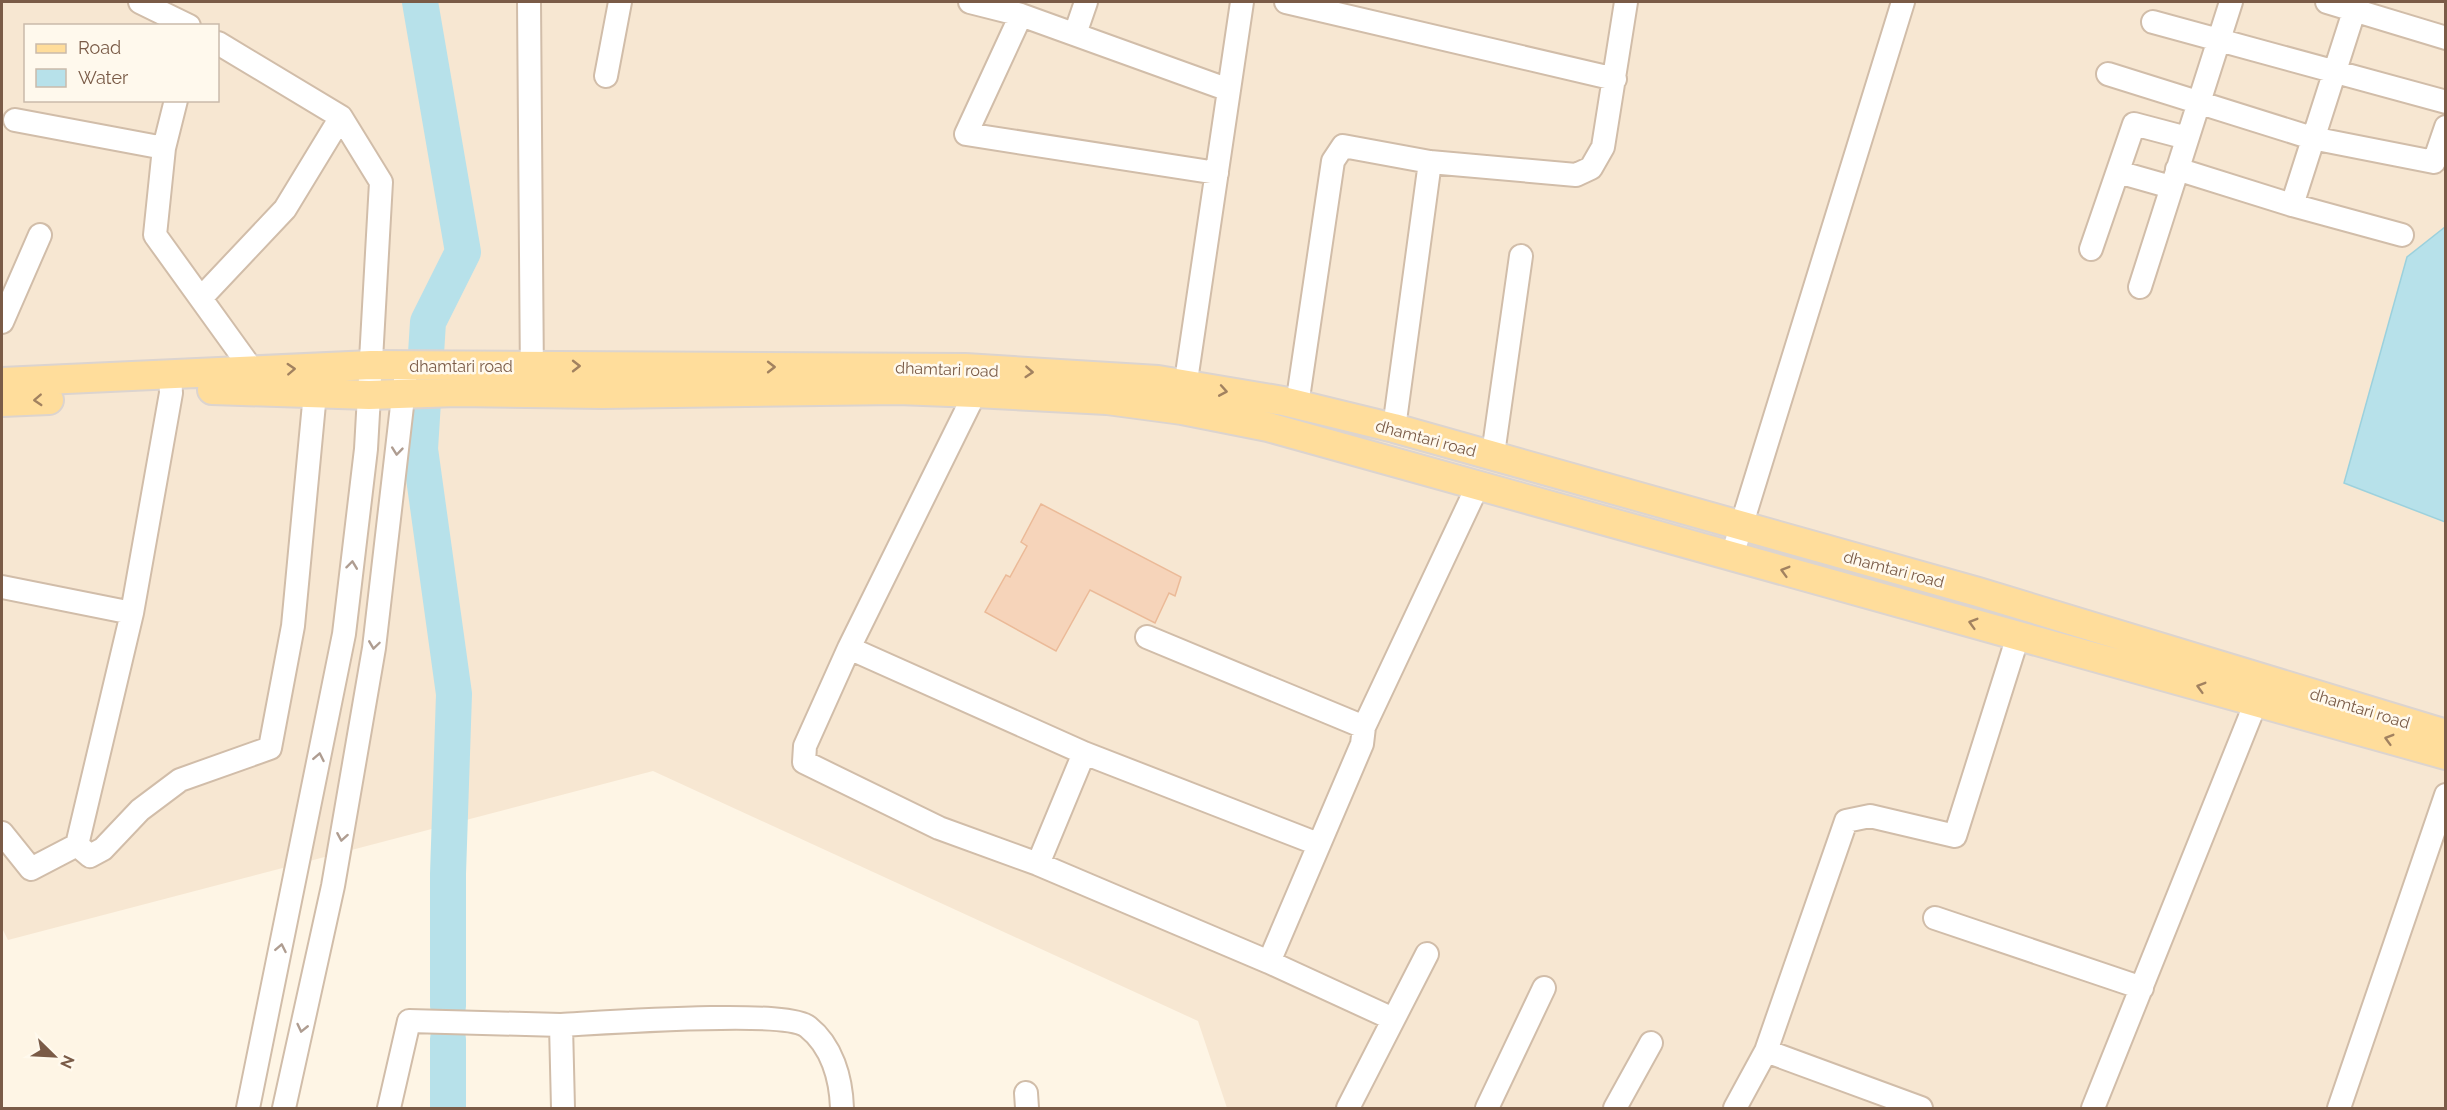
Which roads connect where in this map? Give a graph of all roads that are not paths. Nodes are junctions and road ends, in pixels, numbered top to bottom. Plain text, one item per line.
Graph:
1 (140, 2) edge
2 (529, 2) edge
3 (620, 2) edge
4 (970, 2) edge
5 (1086, 2) edge
6 (1242, 2) edge
7 (1286, 2) edge
8 (1626, 2) edge
9 (1903, 2) edge
10 (2230, 2) edge
11 (2327, 2) edge
12 (2356, 6) edge
13 (1021, 15) junction
14 (2152, 22) dead end
15 (185, 24) edge
16 (1075, 34) junction
17 (2445, 38) edge
18 (2218, 42) junction
19 (219, 44) edge
20 (2333, 73) junction
21 (2108, 74) dead end
22 (606, 76) dead end
23 (1615, 79) junction
24 (1229, 90) junction
25 (176, 102) edge
26 (2445, 102) edge
27 (2198, 103) junction
28 (340, 117) junction
29 (15, 120) dead end
30 (2445, 126) edge
31 (2187, 138) junction
32 (2312, 138) junction
33 (164, 148) junction
34 (1430, 162) junction
35 (2118, 172) junction
36 (1217, 173) junction
37 (2174, 178) junction
38 (2292, 205) junction
39 (40, 235) dead end
40 (2402, 235) dead end
41 (2091, 249) dead end
42 (1521, 256) dead end
43 (2140, 287) dead end
44 (202, 297) junction
45 (2, 322) edge
46 (371, 365) junction
47 (532, 365) junction
48 (253, 371) junction
49 (456, 379) junction
50 (406, 380) junction
51 (2, 382) edge
52 (171, 384) junction
53 (315, 393) junction
54 (975, 393) junction
55 (532, 394) junction
56 (369, 395) junction
57 (1184, 398) junction
58 (2, 402) edge
59 (1297, 405) junction
60 (1394, 428) junction
61 (1490, 456) junction
62 (1478, 485) junction
63 (1741, 527) junction
64 (1732, 556) junction
65 (2, 586) edge
66 (132, 613) junction
67 (2018, 636) junction
68 (1147, 637) dead end
69 (849, 648) junction
70 (2256, 702) junction
71 (1364, 727) junction
72 (2445, 734) edge
73 (1084, 753) junction
74 (2445, 755) edge
75 (2445, 795) edge
76 (2, 833) edge
77 (1318, 844) junction
78 (77, 845) junction
79 (1038, 864) junction
80 (1935, 918) dead end
81 (1427, 954) dead end
82 (1269, 962) junction
83 (1544, 988) dead end
84 (2142, 988) junction
85 (1393, 1019) junction
86 (561, 1025) junction
87 (1651, 1043) dead end
88 (1766, 1051) junction
89 (249, 1108) edge
90 (284, 1108) edge
91 (389, 1108) edge
92 (563, 1108) edge
93 (842, 1108) edge
94 (1348, 1108) edge
95 (1487, 1108) edge
96 (1615, 1108) edge
97 (1735, 1108) edge
98 (1921, 1108) edge
99 (2093, 1108) edge
100 (2339, 1108) edge

1 - 15 street
2 - 47 street
3 - 22 street
4 - 13 street
5 - 16 street
6 - 24 street
7 - 23 street
8 - 23 street
9 - 63 street
10 - 18 street
11 - 12 street
12 - 17 street
12 - 20 street
13 - 16 street
13 - 36 street
14 - 18 street
16 - 24 street
18 - 20 street
18 - 27 street
19 - 28 street
20 - 26 street
20 - 32 street
21 - 27 street
23 - 34 street
24 - 36 street
25 - 33 street
27 - 31 street
27 - 32 street
28 - 44 street
28 - 46 street
29 - 33 street
30 - 32 street
31 - 35 street
31 - 37 street
32 - 38 street
33 - 44 street
34 - 59 street
34 - 60 street
35 - 37 street
35 - 41 street
36 - 57 street
37 - 38 street
37 - 43 street
38 - 40 street
39 - 45 street
42 - 61 street
44 - 48 street
48 -> 46 main road, dhamtari road
46 - 50 main road, dhamtari road
46 - 56 street
47 - 49 main road, dhamtari road
47 - 55 street
47 -> 57 main road, dhamtari road
48 - 52 main road, dhamtari road
49 - 50 main road
49 - 55 main road
50 - 56 main road
50 -> 90 street
51 - 52 main road
52 - 53 main road
52 -> 58 main road
52 - 66 street
53 - 56 main road
53 - 78 street
54 - 55 main road
54 - 57 main road
54 - 69 street
89 -> 56 street
57 -> 59 main road, dhamtari road
57 - 62 main road
59 - 60 main road, dhamtari road
60 - 61 main road, dhamtari road
61 - 63 main road, dhamtari road
62 - 64 main road
62 - 71 street
63 - 64 street
63 - 72 main road, dhamtari road
67 -> 64 main road
65 - 66 street
66 - 78 street
70 -> 67 main road
67 - 88 street
68 - 71 street
69 - 73 street
69 - 79 street
74 -> 70 main road
70 - 84 street
71 - 77 street
73 - 77 street
73 - 79 street
75 - 100 street
76 - 78 street
77 - 82 street
79 - 82 street
80 - 84 street
81 - 85 street
82 - 85 street
83 - 95 street
84 - 99 street
85 - 94 street
86 - 91 street
86 - 92 street
86 - 93 street
87 - 96 street
88 - 97 street
88 - 98 street

